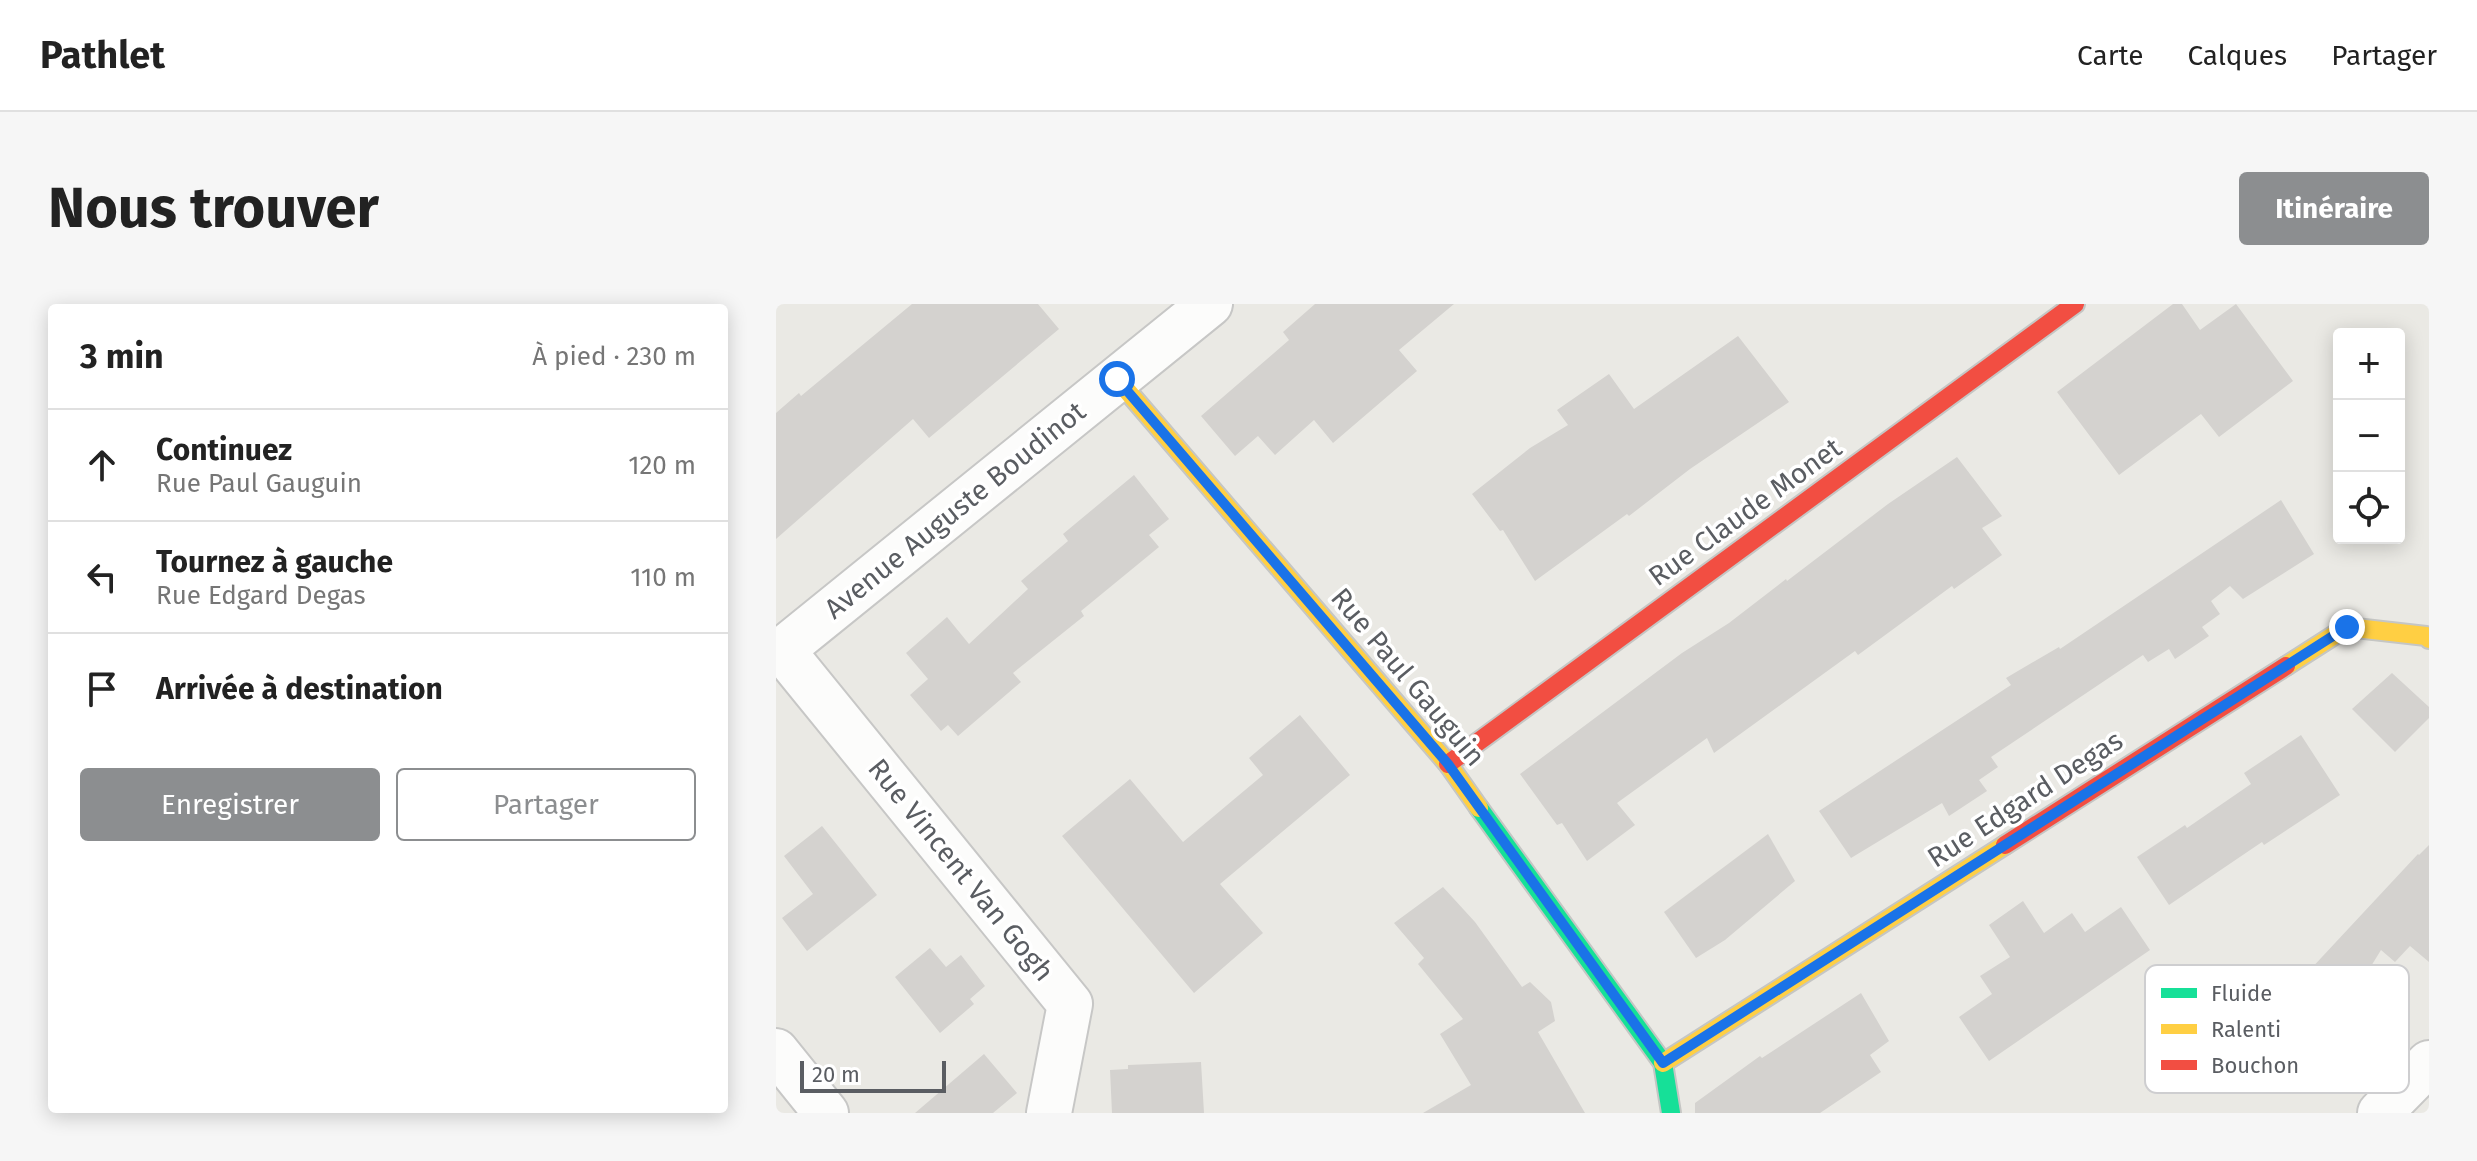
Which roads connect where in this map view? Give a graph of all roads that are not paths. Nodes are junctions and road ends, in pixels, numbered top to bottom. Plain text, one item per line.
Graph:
1 (1210, 304) edge
2 (2075, 304) edge
3 (1117, 379) junction
4 (2429, 639) edge
5 (779, 652) edge
6 (1448, 764) junction
7 (776, 1051) edge
8 (1663, 1063) junction
9 (2429, 1063) edge
10 (2409, 1083) edge
11 (2400, 1093) edge
12 (826, 1113) edge
13 (1049, 1113) edge
14 (1671, 1113) edge
15 (2380, 1113) edge

1 - 3 street, Avenue Auguste Boudinot
2 - 6 street, Rue Claude Monet
3 - 5 street, Avenue Auguste Boudinot
3 - 6 street, Rue Paul Gauguin
4 - 8 street, Rue Edgard Degas
5 - 13 street, Rue Vincent Van Gogh
6 - 8 street, Rue Paul Gauguin
7 - 12 street
8 - 14 street, Rue Paul Gauguin
9 - 10 street
11 - 15 street

